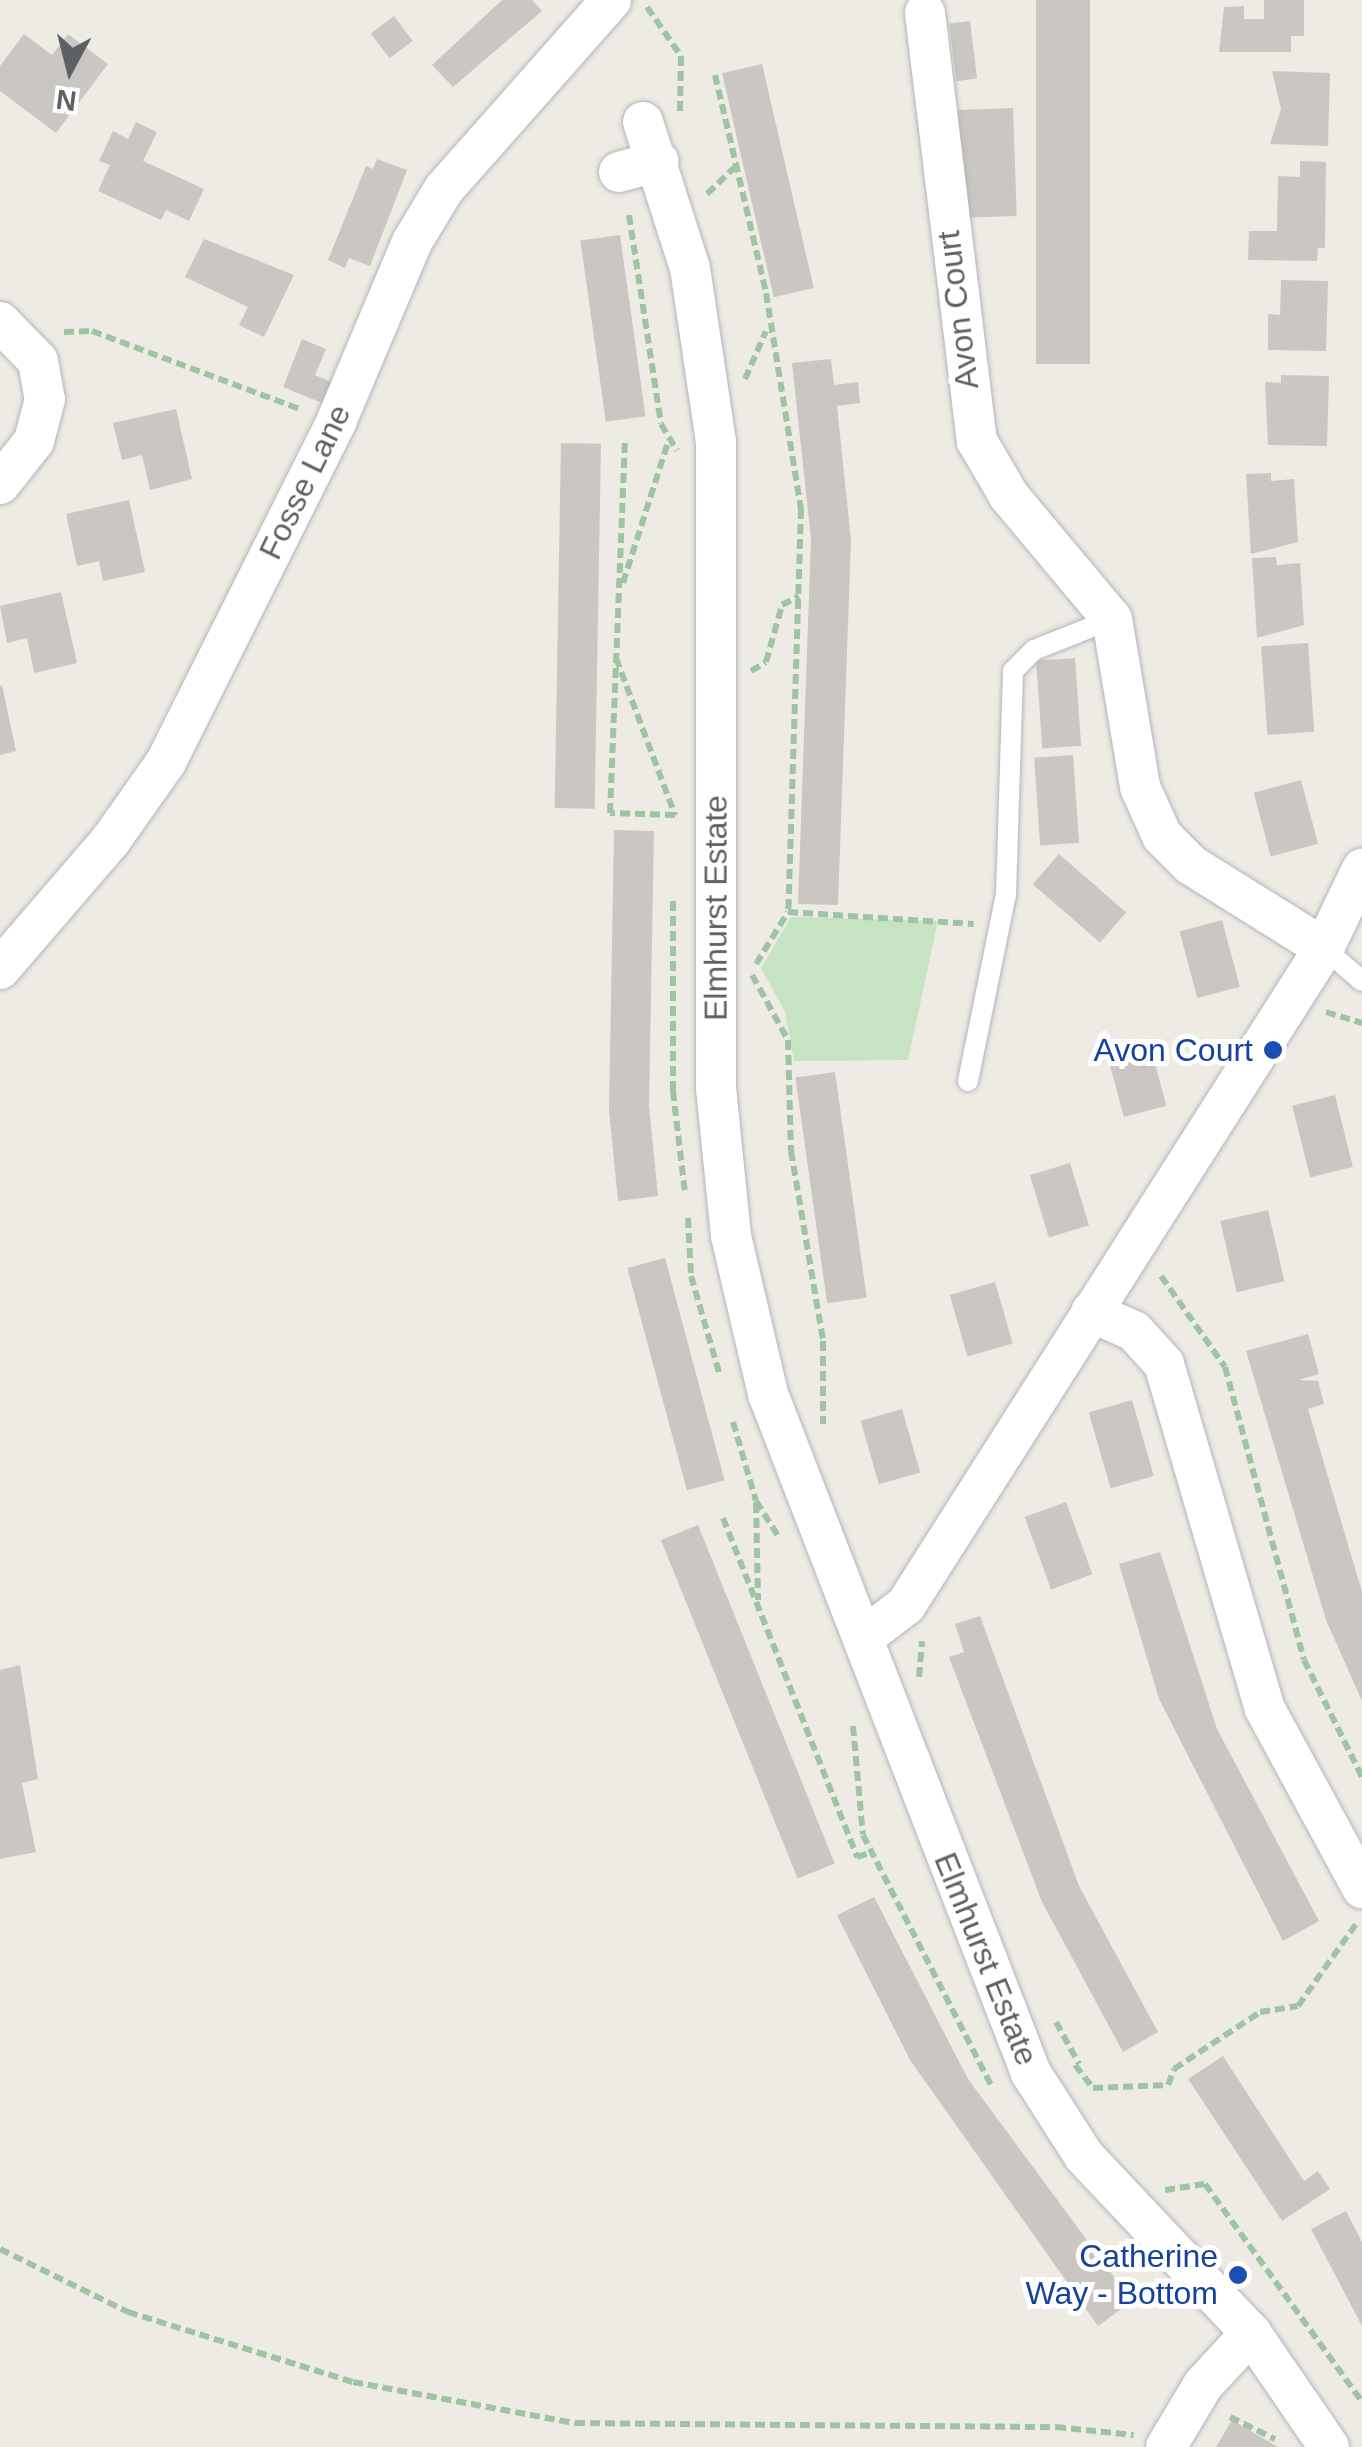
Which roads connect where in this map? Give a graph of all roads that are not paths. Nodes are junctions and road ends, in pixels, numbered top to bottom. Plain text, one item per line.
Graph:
1 (611, 0) edge
2 (925, 13) dead end
3 (619, 172) dead end
4 (6, 327) edge
5 (0, 484) edge
6 (1112, 619) junction
7 (1362, 869) edge
8 (1324, 948) junction
9 (0, 968) edge
10 (1362, 982) edge
11 (968, 1082) dead end
12 (1091, 1312) junction
13 (867, 1650) junction
14 (1362, 1888) edge
15 (1252, 2333) junction
16 (1311, 2443) edge
17 (1166, 2447) edge

1 - 9 street, Fosse Lane
2 - 6 street, Avon Court
3 - 13 street, Elmhurst Estate
4 - 5 street
6 - 8 street
6 - 11 lane
7 - 8 street
8 - 10 lane
8 - 12 street
12 - 13 street
12 - 14 street
13 - 15 street, Elmhurst Estate
15 - 16 street, Elmhurst Estate
15 - 17 street

